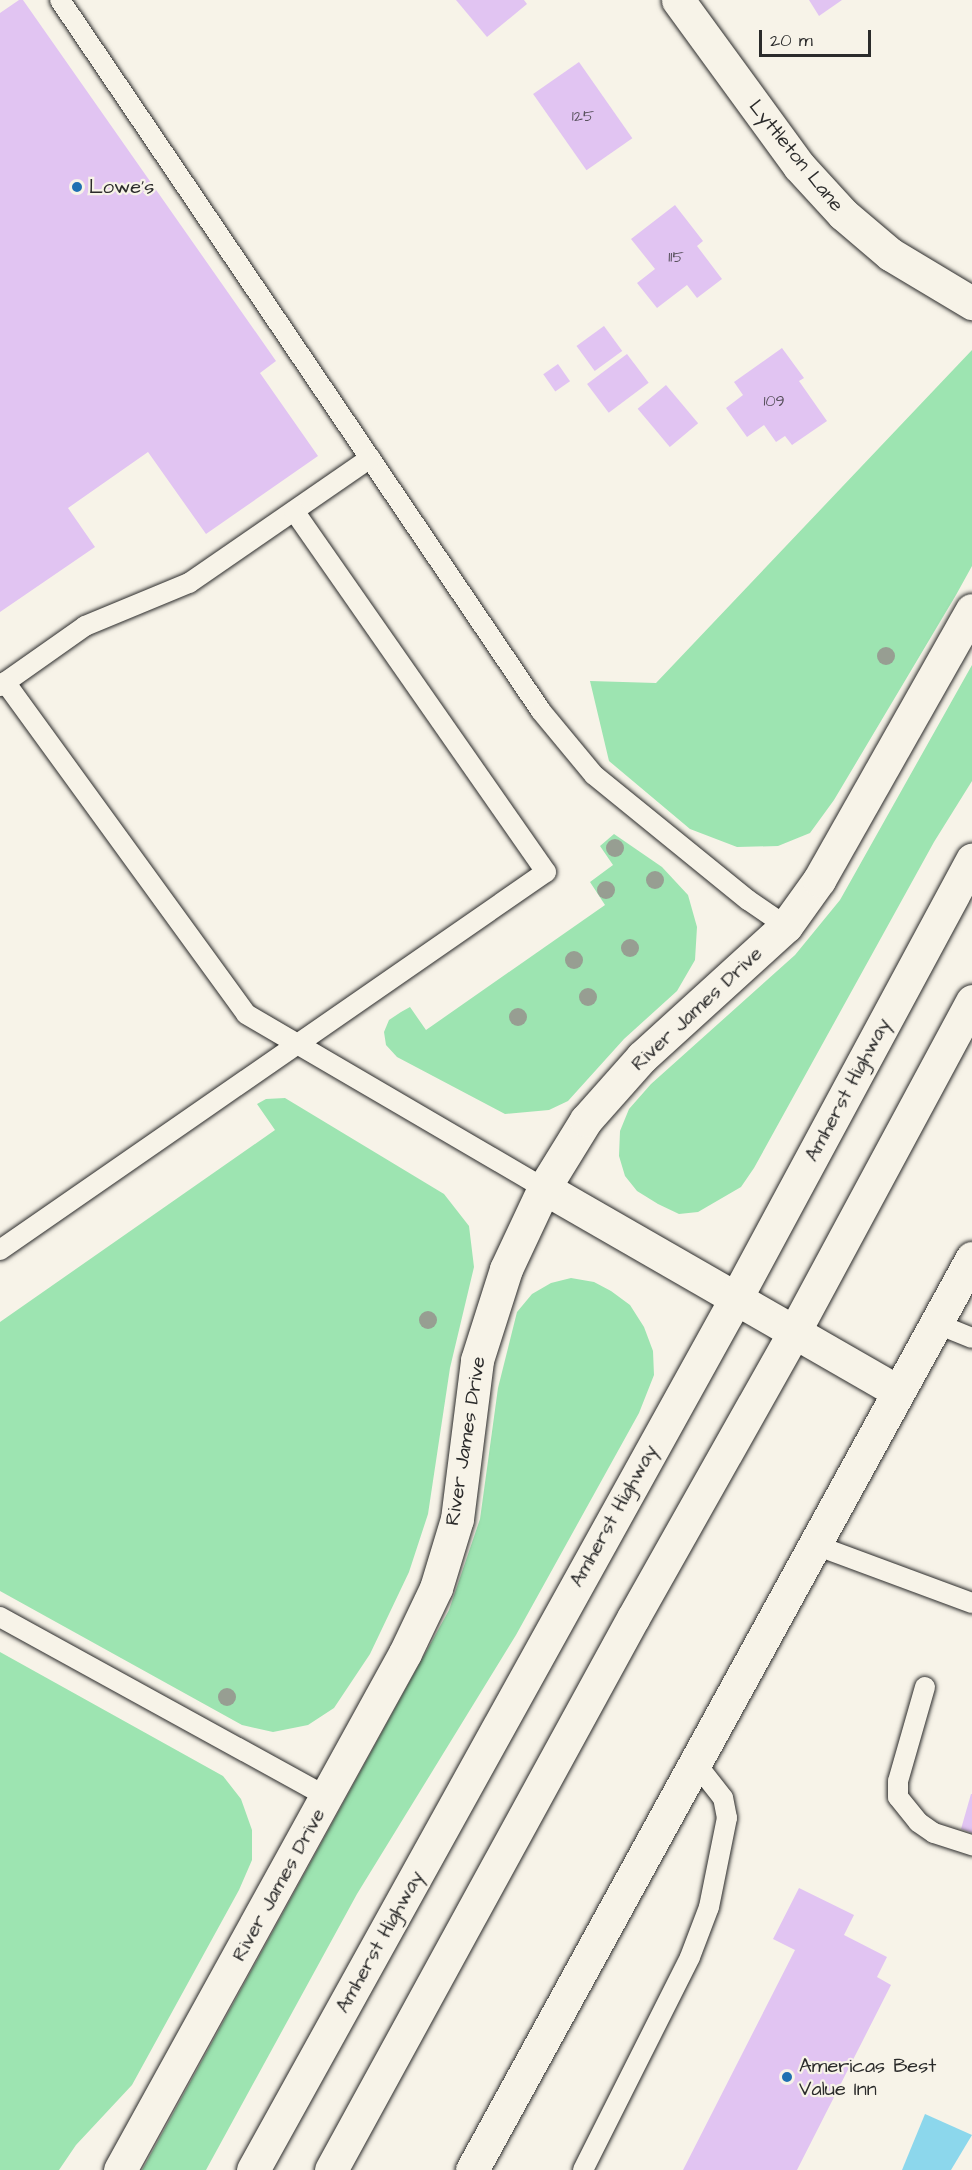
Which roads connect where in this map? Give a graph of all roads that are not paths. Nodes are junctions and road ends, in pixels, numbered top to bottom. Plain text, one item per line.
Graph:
1 (60, 0) edge
2 (678, 0) edge
3 (972, 303) edge
4 (370, 458) junction
5 (294, 511) junction
6 (972, 610) edge
7 (2, 684) edge
8 (972, 860) edge
9 (786, 926) junction
10 (972, 1001) edge
11 (296, 1045) junction
12 (544, 1188) junction
13 (0, 1250) edge
14 (972, 1258) edge
15 (736, 1298) junction
16 (936, 1323) junction
17 (794, 1332) junction
18 (972, 1338) edge
19 (897, 1391) junction
20 (813, 1544) junction
21 (972, 1604) edge
22 (0, 1617) edge
23 (925, 1687) dead end
24 (694, 1761) junction
25 (327, 1797) junction
26 (972, 1845) edge
27 (120, 2170) edge
28 (253, 2170) edge
29 (331, 2170) edge
30 (472, 2170) edge
31 (584, 2170) edge

1 - 4 lane
2 - 3 main road, Lyttleton Lane
4 - 5 lane
4 - 9 lane
5 - 7 lane
5 - 11 lane
6 - 9 main road, River James Drive
7 - 11 lane
8 - 15 main road, Amherst Highway
9 - 12 main road, River James Drive
10 - 17 main road
11 - 12 lane
11 - 13 lane
12 - 15 main road
12 - 25 main road, River James Drive
14 - 16 main road
15 - 17 main road
15 - 28 main road, Amherst Highway
16 - 18 lane
16 - 19 main road
17 - 19 main road
17 - 29 main road
19 - 20 main road
20 - 21 lane
20 - 24 main road
22 - 25 lane
23 - 26 lane
24 - 30 main road
24 - 31 lane
25 - 27 main road, River James Drive

